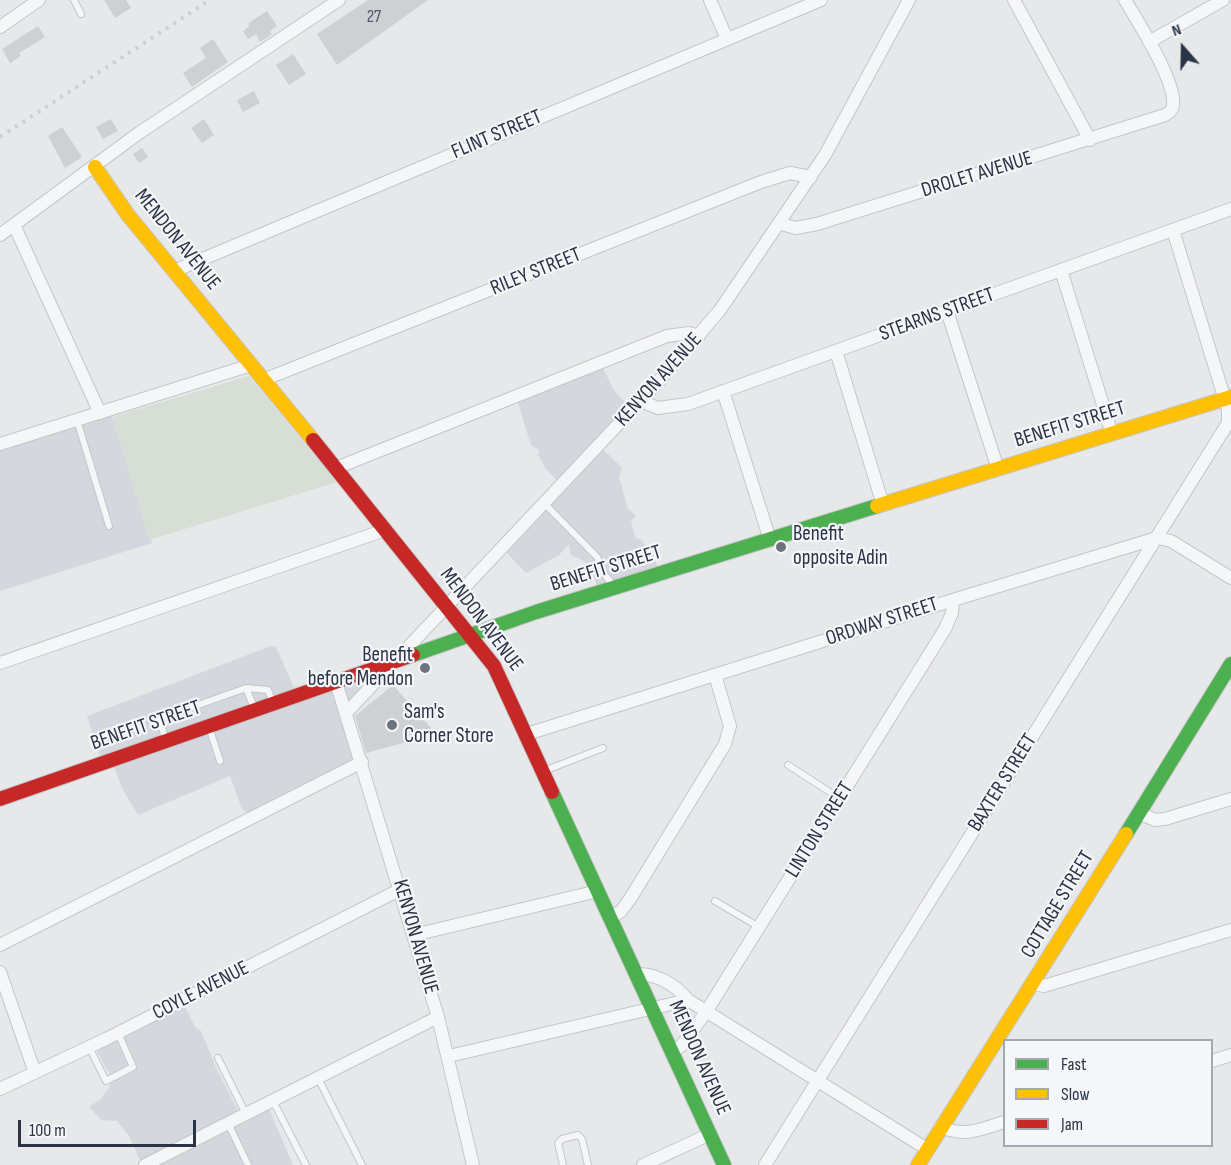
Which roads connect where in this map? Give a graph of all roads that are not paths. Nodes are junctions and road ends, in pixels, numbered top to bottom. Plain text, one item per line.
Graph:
1 (39, 0) edge
2 (74, 0) edge
3 (339, 0) edge
4 (710, 0) edge
5 (821, 0) edge
6 (909, 0) edge
7 (1014, 0) edge
8 (1125, 0) edge
9 (1223, 0) edge
10 (81, 14) dead end
11 (0, 27) edge
12 (727, 39) junction
13 (1149, 42) junction
14 (1090, 140) junction
15 (94, 167) junction
16 (811, 177) junction
17 (1231, 209) edge
18 (781, 224) junction
19 (14, 225) junction
20 (1173, 230) junction
21 (0, 235) edge
22 (1061, 270) junction
23 (174, 271) junction
24 (947, 311) junction
25 (699, 336) junction
26 (836, 351) junction
27 (251, 365) junction
28 (263, 380) junction
29 (723, 391) junction
30 (1228, 398) edge
31 (641, 400) junction
32 (100, 413) junction
33 (77, 420) junction
34 (1112, 434) junction
35 (0, 444) edge
36 (336, 468) junction
37 (998, 469) junction
38 (544, 503) junction
39 (883, 505) junction
40 (110, 526) dead end
41 (385, 530) junction
42 (1157, 538) junction
43 (770, 540) junction
44 (1231, 578) edge
45 (615, 588) junction
46 (952, 600) junction
47 (447, 608) junction
48 (469, 635) junction
49 (397, 661) junction
50 (0, 663) edge
51 (1231, 664) edge
52 (715, 675) junction
53 (336, 682) junction
54 (246, 688) junction
55 (273, 704) junction
56 (255, 710) junction
57 (347, 712) junction
58 (209, 726) junction
59 (527, 734) junction
60 (167, 741) junction
61 (603, 748) dead end
62 (220, 761) dead end
63 (362, 762) junction
64 (788, 765) dead end
65 (544, 771) junction
66 (840, 798) junction
67 (0, 799) edge
68 (1231, 799) edge
69 (1139, 813) junction
70 (401, 889) junction
71 (598, 891) junction
72 (716, 901) dead end
73 (611, 918) junction
74 (759, 927) junction
75 (1231, 930) edge
76 (414, 935) junction
77 (0, 945) edge
78 (0, 972) edge
79 (638, 974) junction
80 (1034, 984) junction
81 (688, 1000) junction
82 (654, 1008) junction
83 (706, 1012) junction
84 (438, 1017) junction
85 (118, 1033) junction
86 (89, 1047) junction
87 (673, 1052) junction
88 (1231, 1055) edge
89 (449, 1056) junction
90 (218, 1058) dead end
91 (1213, 1061) edge
92 (35, 1073) junction
93 (318, 1078) junction
94 (818, 1081) junction
95 (0, 1089) edge
96 (273, 1101) junction
97 (246, 1114) junction
98 (228, 1123) junction
99 (1003, 1123) edge
100 (940, 1127) junction
101 (710, 1134) junction
102 (927, 1149) junction
103 (145, 1165) edge
104 (248, 1165) edge
105 (306, 1165) edge
106 (362, 1165) edge
107 (473, 1165) edge
108 (563, 1165) edge
109 (588, 1165) edge
110 (644, 1165) edge
111 (724, 1165) edge
112 (765, 1165) edge
113 (918, 1165) edge

1 - 11 street
2 - 10 lane
3 - 15 street
4 - 12 street
5 - 12 street, FLINT STREET
6 - 16 street, KENYON AVENUE
7 - 14 street
8 - 13 street
9 - 13 street
12 - 23 street, FLINT STREET
13 - 14 street, DROLET AVENUE
14 - 18 street, DROLET AVENUE
15 - 19 street
15 - 23 street, MENDON AVENUE
16 - 18 street, KENYON AVENUE
16 - 28 street, RILEY STREET
17 - 20 street, STEARNS STREET
18 - 25 street, KENYON AVENUE
19 - 21 street
19 - 32 street
20 - 22 street, STEARNS STREET
20 - 30 street, BAXTER STREET
22 - 24 street, STEARNS STREET
22 - 34 street
23 - 27 street, MENDON AVENUE
24 - 26 street, STEARNS STREET
24 - 37 street
25 - 31 street, KENYON AVENUE
25 - 36 street
26 - 29 street, STEARNS STREET
26 - 39 street
27 - 28 street, MENDON AVENUE
27 - 32 street
28 - 36 street, MENDON AVENUE
29 - 31 street, STEARNS STREET
29 - 43 street
30 - 34 street, BENEFIT STREET
30 - 42 street, BAXTER STREET
31 - 38 street, KENYON AVENUE
32 - 33 street
33 - 35 street
33 - 40 lane
34 - 37 street, BENEFIT STREET
36 - 41 street, MENDON AVENUE
37 - 39 street, BENEFIT STREET
38 - 45 lane
38 - 47 street, KENYON AVENUE
39 - 43 street, BENEFIT STREET
41 - 47 street, MENDON AVENUE
41 - 50 street
42 - 44 street
42 - 46 street, ORDWAY STREET
42 - 94 street, BAXTER STREET
43 - 45 street, BENEFIT STREET
45 - 48 street, BENEFIT STREET
46 - 52 street, ORDWAY STREET
46 - 66 street, LINTON STREET
47 - 48 street, MENDON AVENUE
47 - 49 street, KENYON AVENUE
48 - 49 street, BENEFIT STREET
48 - 59 street, MENDON AVENUE
49 - 53 street, BENEFIT STREET
49 - 57 street, KENYON AVENUE
51 - 69 street, COTTAGE STREET
52 - 59 street, ORDWAY STREET
52 - 73 street
53 - 55 street, BENEFIT STREET
53 - 57 street, KENYON AVENUE
54 - 55 lane
54 - 56 lane
54 - 60 lane
55 - 56 street, BENEFIT STREET
56 - 58 street, BENEFIT STREET
57 - 63 street, KENYON AVENUE
58 - 60 street, BENEFIT STREET
58 - 62 lane
59 - 65 street, MENDON AVENUE
60 - 67 street, BENEFIT STREET
61 - 65 lane
63 - 70 street, KENYON AVENUE
63 - 77 street
64 - 66 lane
65 - 71 street, MENDON AVENUE
66 - 74 street, LINTON STREET
68 - 69 street
69 - 80 street, COTTAGE STREET
70 - 76 street, KENYON AVENUE
70 - 85 street, COYLE AVENUE
71 - 73 street, MENDON AVENUE
71 - 76 street
72 - 74 lane
73 - 79 street, MENDON AVENUE
74 - 83 street, LINTON STREET
75 - 80 street
76 - 84 street, KENYON AVENUE
78 - 92 street
79 - 81 street
79 - 82 street, MENDON AVENUE
80 - 100 street, COTTAGE STREET
81 - 82 street
81 - 83 street
82 - 87 street, MENDON AVENUE
82 - 89 street
83 - 87 street, LINTON STREET
83 - 94 street
84 - 89 street, KENYON AVENUE
84 - 93 street
85 - 86 street, COYLE AVENUE
85 - 86 lane
86 - 92 street, COYLE AVENUE
87 - 101 street, MENDON AVENUE
88 - 91 street
89 - 107 street, KENYON AVENUE
90 - 97 lane
92 - 95 street, COYLE AVENUE
93 - 96 street
93 - 106 lane
94 - 102 street
94 - 112 street, BAXTER STREET
96 - 97 street
96 - 105 lane
97 - 98 street
98 - 103 street
98 - 104 lane
99 - 100 street
100 - 102 street, COTTAGE STREET
101 - 110 street
101 - 111 street, MENDON AVENUE
102 - 113 street, COTTAGE STREET
108 - 109 lane

